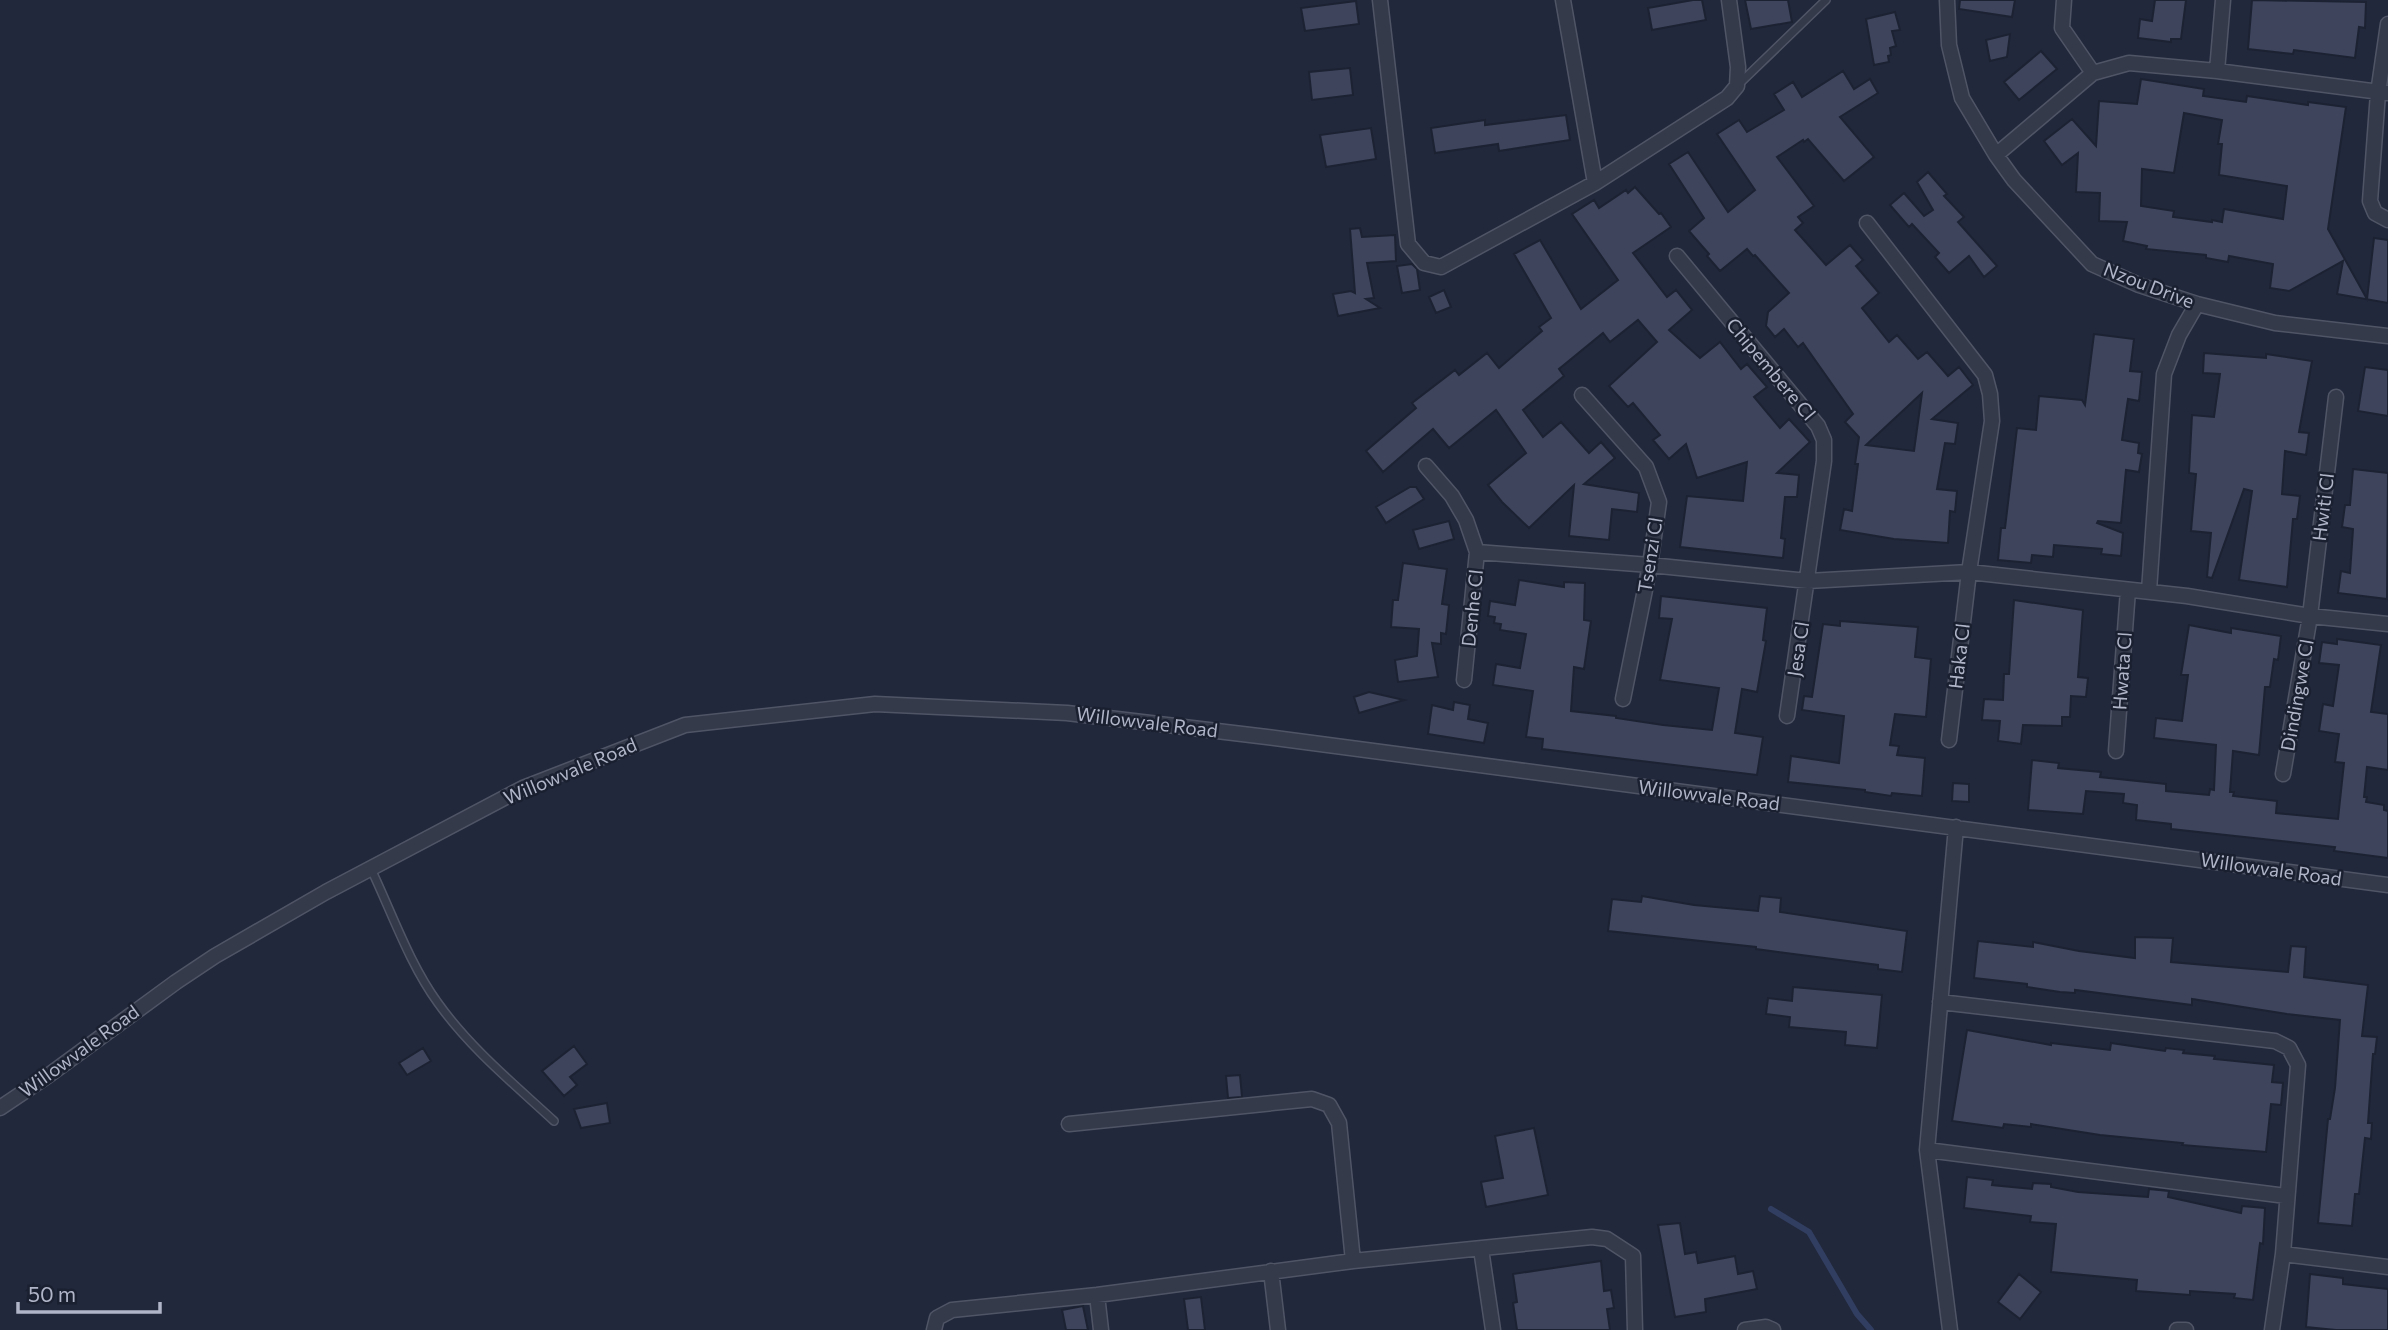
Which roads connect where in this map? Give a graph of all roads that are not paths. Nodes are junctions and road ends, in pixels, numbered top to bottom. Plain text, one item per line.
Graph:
1 (1380, 0) edge
2 (1563, 0) edge
3 (1729, 0) edge
4 (1826, 0) edge
5 (1947, 0) edge
6 (2064, 0) edge
7 (2223, 0) edge
8 (2388, 24) edge
9 (2217, 71) junction
10 (2093, 73) junction
11 (1737, 86) junction
12 (2383, 93) edge
13 (1996, 155) junction
14 (1595, 183) junction
15 (2388, 220) edge
16 (1867, 222) dead end
17 (1676, 256) dead end
18 (2197, 304) junction
19 (2388, 336) edge
20 (1581, 395) dead end
21 (2336, 397) dead end
22 (1426, 466) dead end
23 (1477, 552) junction
24 (1650, 565) junction
25 (1969, 572) junction
26 (1808, 581) junction
27 (2128, 590) junction
28 (2148, 591) junction
29 (2310, 616) junction
30 (2388, 624) edge
31 (1464, 680) dead end
32 (1623, 699) dead end
33 (1787, 716) dead end
34 (1949, 740) dead end
35 (2116, 751) dead end
36 (2283, 774) dead end
37 (1956, 827) junction
38 (371, 868) junction
39 (2388, 885) edge
40 (1940, 1002) junction
41 (0, 1108) edge
42 (554, 1121) dead end
43 (1069, 1124) dead end
44 (1927, 1150) junction
45 (2286, 1195) junction
46 (1480, 1249) junction
47 (2283, 1254) junction
48 (1353, 1261) junction
49 (2388, 1267) edge
50 (1271, 1271) junction
51 (1097, 1295) junction
52 (934, 1330) edge
53 (1101, 1330) edge
54 (1278, 1330) edge
55 (1493, 1330) edge
56 (1634, 1330) edge
57 (1745, 1330) edge
58 (1773, 1330) edge
59 (1950, 1330) edge
60 (2177, 1330) edge
61 (2186, 1330) edge
62 (2272, 1330) edge

1 - 14 street
2 - 14 street
3 - 11 street
4 - 11 lane
5 - 13 street, Nzou Drive
6 - 10 street
7 - 9 street
8 - 12 street
9 - 10 street
9 - 12 street
10 - 13 street
11 - 14 street
12 - 15 street
13 - 18 street, Nzou Drive
16 - 25 street, Haka Cl
17 - 26 street, Chipembere Cl
18 - 19 street, Nzou Drive
18 - 28 street
20 - 24 street, Tsenzi Cl
21 - 29 street, Hwiti Cl
22 - 23 street, Denhe Cl
23 - 24 street
23 - 31 street, Denhe Cl
24 - 26 street
24 - 32 street, Tsenzi Cl
25 - 26 street
25 - 27 street
25 - 34 street, Haka Cl
26 - 33 street, Jesa Cl
27 - 28 street
27 - 35 street, Hwata Cl
28 - 29 street
29 - 30 street
29 - 36 street, Dindingwe Cl
37 - 38 street, Willowvale Road
37 - 39 street, Willowvale Road
37 - 40 street
38 - 41 street, Willowvale Road
38 - 42 lane
40 - 44 street
40 - 45 street
43 - 48 street
44 - 45 street
44 - 59 street
45 - 47 street
46 - 48 street
46 - 55 street
46 - 56 street
47 - 49 street
47 - 62 street
48 - 50 street
50 - 51 street
50 - 54 street
51 - 52 street
51 - 53 street
57 - 58 street
60 - 61 street

